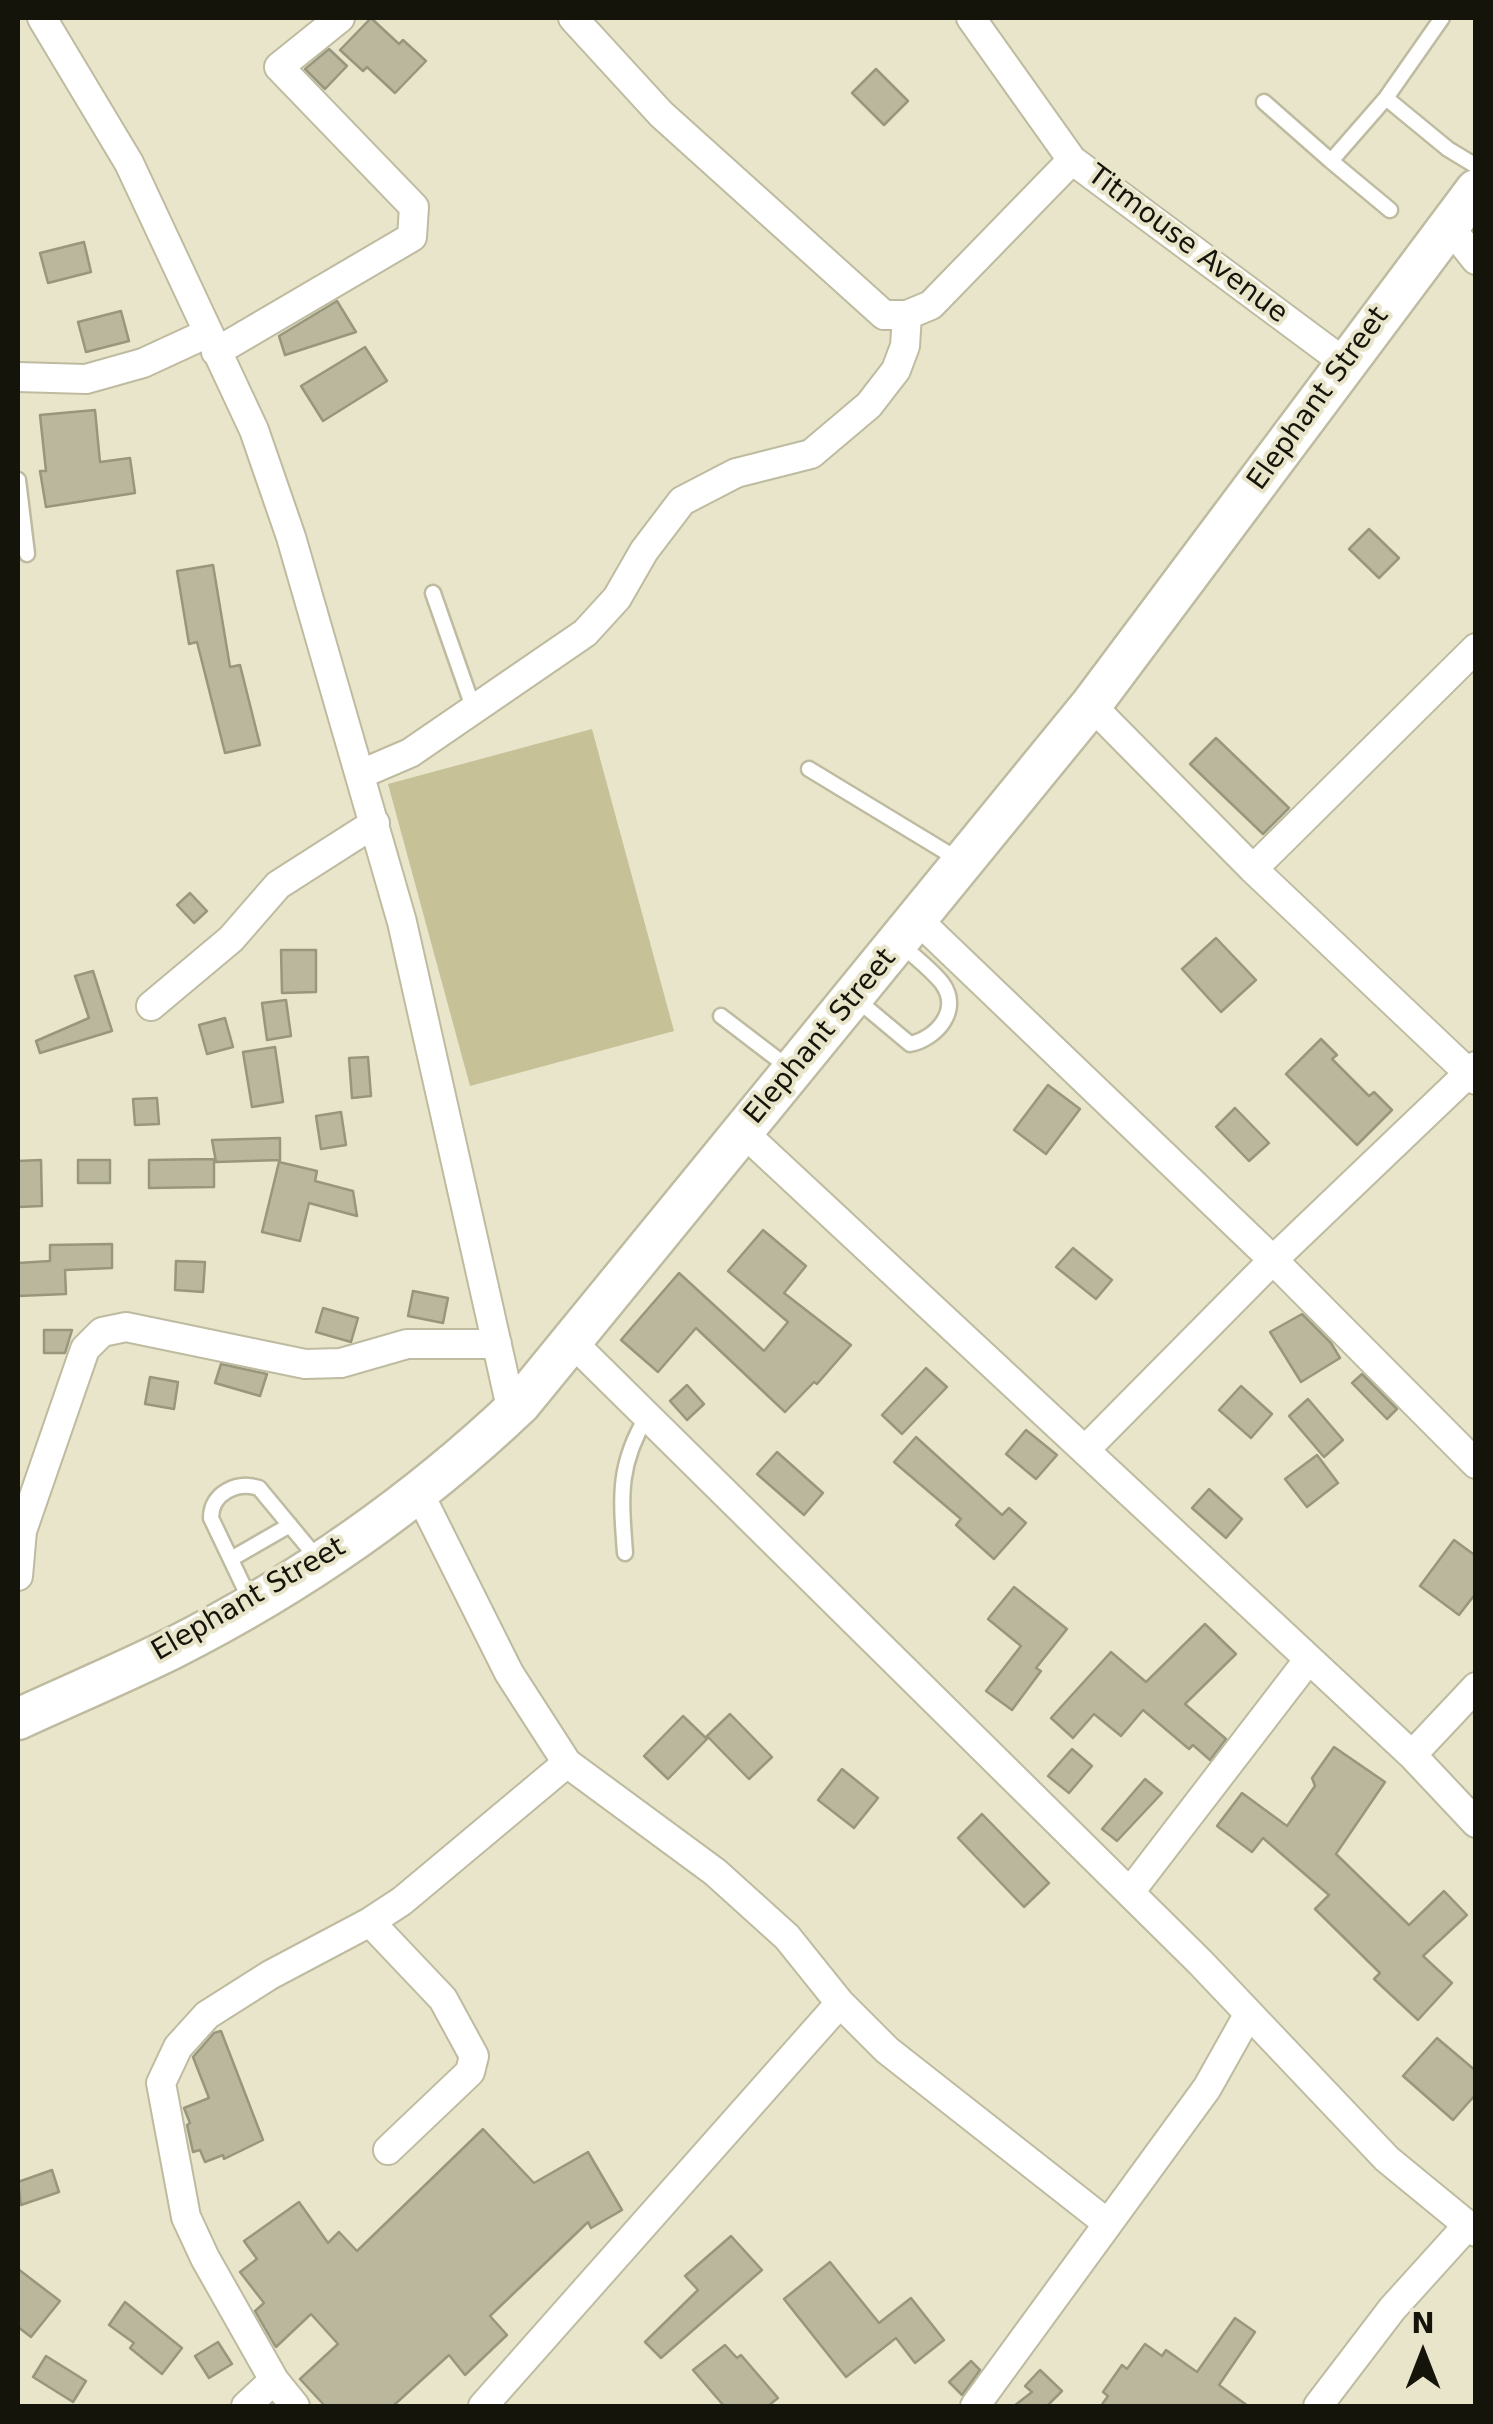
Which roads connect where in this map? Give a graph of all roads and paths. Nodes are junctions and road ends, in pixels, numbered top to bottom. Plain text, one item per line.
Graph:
1 (42, 18) edge
2 (340, 18) edge
3 (573, 18) edge
4 (970, 18) edge
5 (1442, 18) edge
6 (1386, 98) junction
7 (1264, 102) dead end
8 (1072, 160) junction
9 (1331, 160) junction
10 (1476, 166) edge
11 (1476, 190) edge
12 (1390, 210) dead end
13 (1449, 226) junction
14 (1476, 260) edge
15 (908, 315) junction
16 (212, 342) junction
17 (1345, 363) junction
18 (18, 377) edge
19 (18, 480) edge
20 (27, 554) dead end
21 (433, 594) dead end
22 (1476, 648) edge
23 (1091, 705) junction
24 (475, 711) junction
25 (809, 769) dead end
26 (361, 774) junction
27 (374, 823) junction
28 (964, 863) junction
29 (1253, 869) junction
30 (908, 931) junction
31 (854, 997) junction
32 (151, 1006) dead end
33 (721, 1016) dead end
34 (794, 1071) junction
35 (1473, 1073) edge
36 (743, 1132) junction
37 (1273, 1260) junction
38 (570, 1340) junction
39 (497, 1344) junction
40 (512, 1412) junction
41 (647, 1416) junction
42 (1084, 1450) junction
43 (1476, 1464) edge
44 (419, 1493) junction
45 (290, 1525) junction
46 (625, 1554) dead end
47 (231, 1559) junction
48 (321, 1562) junction
49 (18, 1576) edge
50 (252, 1604) junction
51 (1309, 1659) junction
52 (1476, 1687) edge
53 (18, 1719) edge
54 (1412, 1755) junction
55 (567, 1763) junction
56 (1476, 1823) edge
57 (1130, 1892) junction
58 (370, 1922) junction
59 (840, 2003) junction
60 (1248, 2015) junction
61 (388, 2150) dead end
62 (1107, 2224) junction
63 (1472, 2228) edge
64 (274, 2380) junction
65 (246, 2406) edge
66 (296, 2406) edge
67 (484, 2406) edge
68 (975, 2406) edge
69 (1318, 2406) edge

1 - 16 street
2 - 16 street
3 - 15 street
4 - 8 street, Titmouse Avenue
5 - 6 lane
6 - 9 lane
6 - 10 lane
7 - 9 lane
8 - 15 street
8 - 17 street, Titmouse Avenue
9 - 12 lane
11 - 13 main road, Elephant Street
13 - 14 street
13 - 17 main road, Elephant Street
15 - 24 street
16 - 18 street
16 - 26 street
17 - 23 main road, Elephant Street
19 - 20 lane
21 - 24 lane
22 - 29 street
23 - 28 main road, Elephant Street
23 - 29 street
24 - 26 street
25 - 28 lane
26 - 27 street
27 - 32 street
27 - 39 street
28 - 30 main road, Elephant Street
29 - 35 street
30 - 31 main road, Elephant Street
30 - 31 lane
30 - 37 street
31 - 34 main road, Elephant Street
33 - 34 lane
34 - 36 main road, Elephant Street
35 - 37 street
36 - 38 main road, Elephant Street
36 - 42 street
37 - 42 street
37 - 43 street
38 - 40 main road, Elephant Street
38 - 41 street
39 - 40 street
39 - 49 street
40 - 44 main road, Elephant Street
41 - 46 lane
41 - 57 street
42 - 51 street
44 - 48 main road, Elephant Street
44 - 55 street
45 - 47 lane
45 - 47 lane
45 - 48 lane
47 - 50 lane
48 - 50 main road, Elephant Street
50 - 53 main road, Elephant Street
51 - 54 street
51 - 57 street
52 - 54 street
54 - 56 street
55 - 58 street
55 - 59 street
57 - 60 street
58 - 61 street
58 - 64 street
59 - 62 street
59 - 67 street
60 - 62 street
60 - 63 street
62 - 68 street
63 - 69 street
64 - 65 street
64 - 66 street

